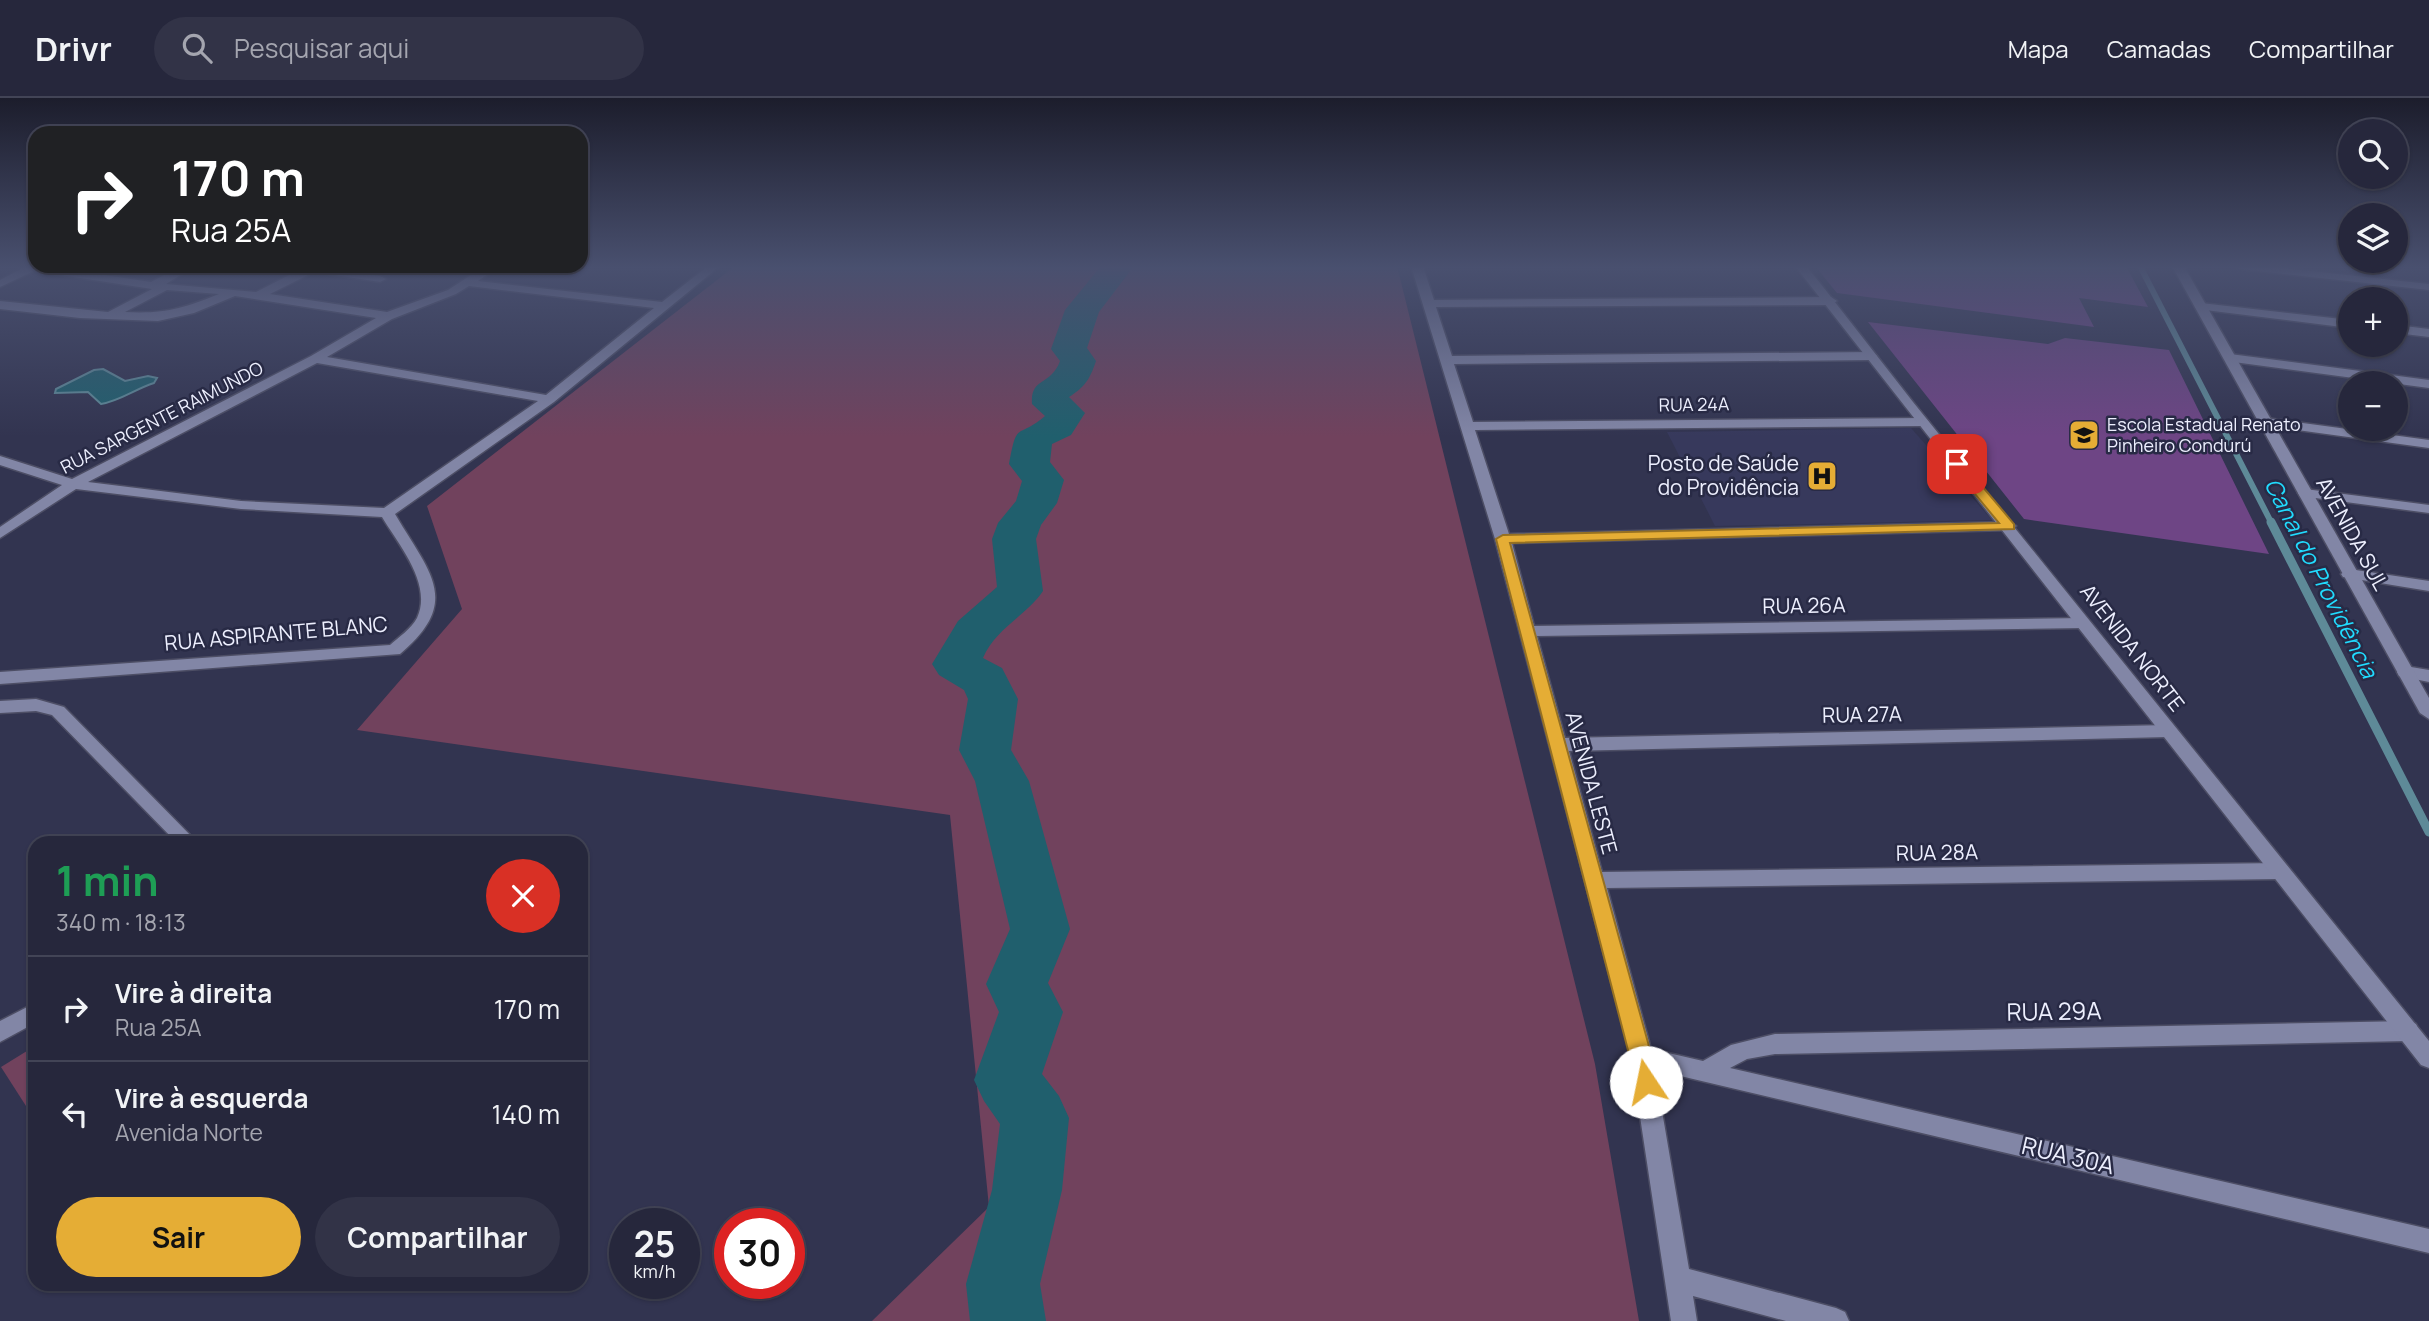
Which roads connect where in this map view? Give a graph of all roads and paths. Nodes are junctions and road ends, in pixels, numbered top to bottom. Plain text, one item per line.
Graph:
1 (376, 323) edge
2 (643, 323) edge
3 (1434, 323) edge
4 (1847, 323) edge
5 (2210, 323) edge
6 (2408, 330) edge
7 (2429, 333) edge
8 (1871, 356) junction
9 (2230, 358) junction
10 (315, 359) junction
11 (1445, 360) junction
12 (2429, 384) edge
13 (549, 399) junction
14 (1922, 422) junction
15 (2265, 422) junction
16 (1467, 426) junction
17 (2429, 444) edge
18 (0, 460) edge
19 (73, 484) junction
20 (2305, 493) junction
21 (2429, 509) edge
22 (387, 513) junction
23 (2009, 526) junction
24 (0, 534) edge
25 (1503, 539) junction
26 (2349, 574) junction
27 (2429, 586) edge
28 (2083, 624) junction
29 (1525, 631) junction
30 (2405, 673) junction
31 (2429, 676) edge
32 (0, 678) edge
33 (0, 707) edge
34 (2429, 713) edge
35 (2168, 731) junction
36 (1557, 745) junction
37 (182, 836) edge
38 (2280, 871) junction
39 (1594, 880) junction
40 (28, 1016) edge
41 (2408, 1031) junction
42 (0, 1032) edge
43 (1642, 1057) junction
44 (2429, 1058) edge
45 (1708, 1071) junction
46 (2429, 1241) edge
47 (1676, 1279) junction
48 (1684, 1321) edge
49 (1836, 1321) edge

1 - 10 street, RUA SARGENTE RAIMUNDO
2 - 13 street
3 - 11 street, AVENIDA LESTE
4 - 8 street, AVENIDA NORTE
5 - 9 street, AVENIDA SUL
6 - 7 street
8 - 11 street
8 - 14 street, AVENIDA NORTE
9 - 12 street
9 - 15 street, AVENIDA SUL
10 - 13 street
10 - 19 street, RUA SARGENTE RAIMUNDO
11 - 16 street, AVENIDA LESTE
13 - 22 street
14 - 16 street, RUA 24A
14 - 23 street, AVENIDA NORTE
15 - 17 street
15 - 20 street, AVENIDA SUL
16 - 25 street, AVENIDA LESTE
18 - 19 street
19 - 22 street
19 - 24 street, RUA SARGENTE RAIMUNDO
20 - 21 street
20 - 26 street, AVENIDA SUL
22 - 32 street, RUA ASPIRANTE BLANC
23 - 25 street
23 - 28 street, AVENIDA NORTE
25 - 29 street, AVENIDA LESTE
26 - 27 street
26 - 30 street, AVENIDA SUL
28 - 29 street, RUA 26A
28 - 35 street, AVENIDA NORTE
29 - 36 street, AVENIDA LESTE
30 - 31 street
30 - 34 street, AVENIDA SUL
33 - 37 street
35 - 36 street, RUA 27A
35 - 38 street, AVENIDA NORTE
36 - 39 street, AVENIDA LESTE
38 - 39 street, RUA 28A
38 - 41 street, AVENIDA NORTE
39 - 43 street, AVENIDA LESTE
40 - 42 street
41 - 44 street, AVENIDA NORTE
41 - 45 street, RUA 29A
43 - 45 street, RUA 30A
43 - 47 street, AVENIDA LESTE
45 - 46 street, RUA 30A
47 - 48 street, AVENIDA LESTE
47 - 49 street

